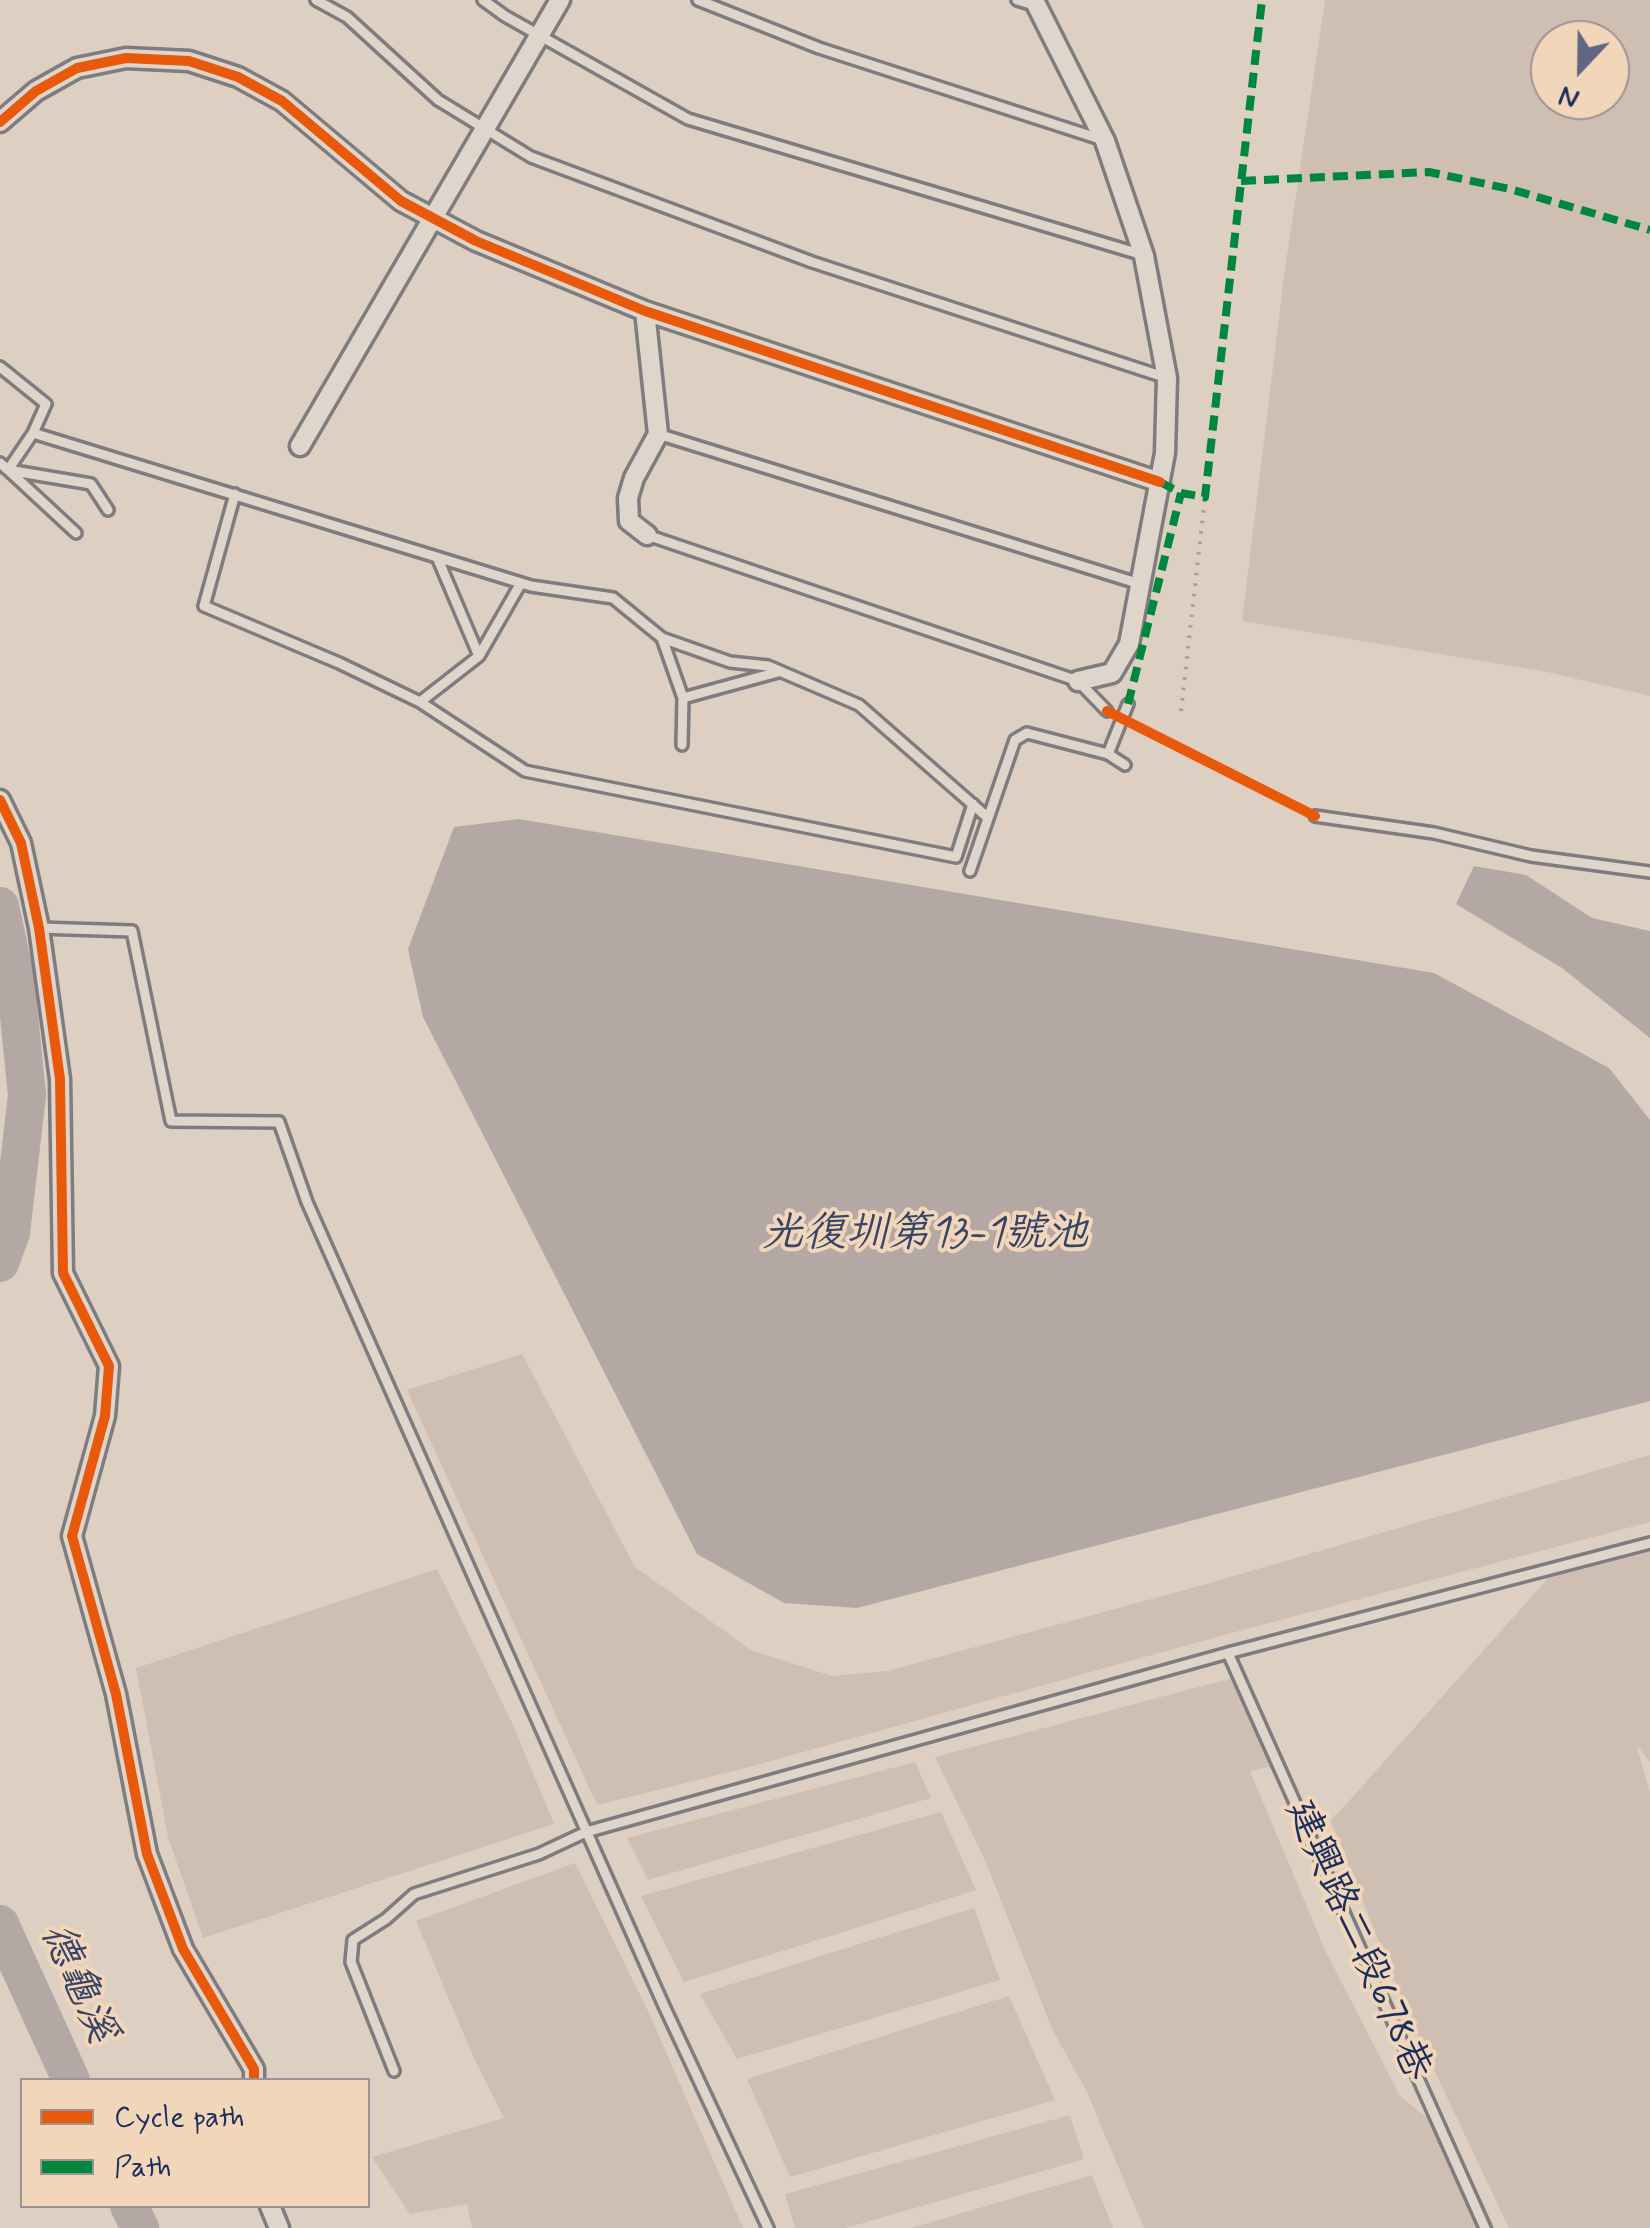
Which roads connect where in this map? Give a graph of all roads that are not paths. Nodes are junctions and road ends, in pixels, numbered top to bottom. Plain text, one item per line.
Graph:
1 (316, 0) edge
2 (483, 0) edge
3 (560, 0) edge
4 (698, 0) edge
5 (1018, 0) edge
6 (1037, 6) joint
7 (539, 36) junction
8 (4, 112) edge
9 (485, 128) junction
10 (1105, 141) junction
11 (434, 216) junction
12 (1144, 256) junction
13 (645, 311) junction
14 (0, 367) edge
15 (1167, 378) junction
16 (33, 433) junction
17 (658, 434) junction
18 (300, 446) dead end
19 (4, 467) edge
20 (1160, 482) junction
21 (235, 494) junction
22 (108, 510) dead end
23 (76, 533) dead end
24 (648, 535) joint
25 (437, 557) junction
26 (521, 583) junction
27 (1140, 584) junction
28 (662, 638) junction
29 (479, 656) junction
30 (781, 671) junction
31 (1078, 682) junction
32 (683, 698) junction
33 (420, 702) junction
34 (1128, 704) dead end
35 (1107, 711) dead end
36 (682, 745) dead end
37 (1108, 754) junction
38 (1125, 765) dead end
39 (0, 800) edge
40 (973, 804) junction
41 (1315, 816) dead end
42 (988, 817) junction
43 (970, 871) dead end
44 (1650, 872) edge
45 (39, 928) junction
46 (1650, 1543) edge
47 (1228, 1653) junction
48 (586, 1832) junction
49 (394, 2072) dead end
50 (254, 2078) edge
51 (768, 2228) edge
52 (1485, 2228) edge

1 - 9 lane
2 - 7 lane
3 - 7 street
4 - 10 lane
5 - 6 lane
6 - 10 street
7 - 9 street
7 - 12 lane
8 - 11 street
9 - 11 street
9 - 15 lane
10 - 12 street
11 - 13 street
11 - 18 street
12 - 15 street
13 - 17 street
13 - 20 street
14 - 16 lane
15 - 20 street
16 - 19 lane
16 - 21 lane
17 - 24 street
17 - 27 lane
19 - 22 lane
19 - 23 lane
20 - 27 street
21 - 25 lane
21 - 33 lane
24 - 31 lane
25 - 26 lane
25 - 29 lane
26 - 28 lane
26 - 29 lane
27 - 31 street
28 - 30 lane
28 - 32 lane
29 - 33 lane
30 - 32 lane
30 - 40 lane
31 - 35 lane
32 - 36 lane
33 - 40 lane
34 - 37 lane
37 - 38 lane
37 - 42 lane
39 - 45 street
40 - 42 lane
41 - 44 lane
42 - 43 lane
45 - 48 lane
45 - 50 street
46 - 47 lane
47 - 48 lane
47 - 52 lane, 建興路二段678巷
48 - 49 lane
48 - 51 lane

